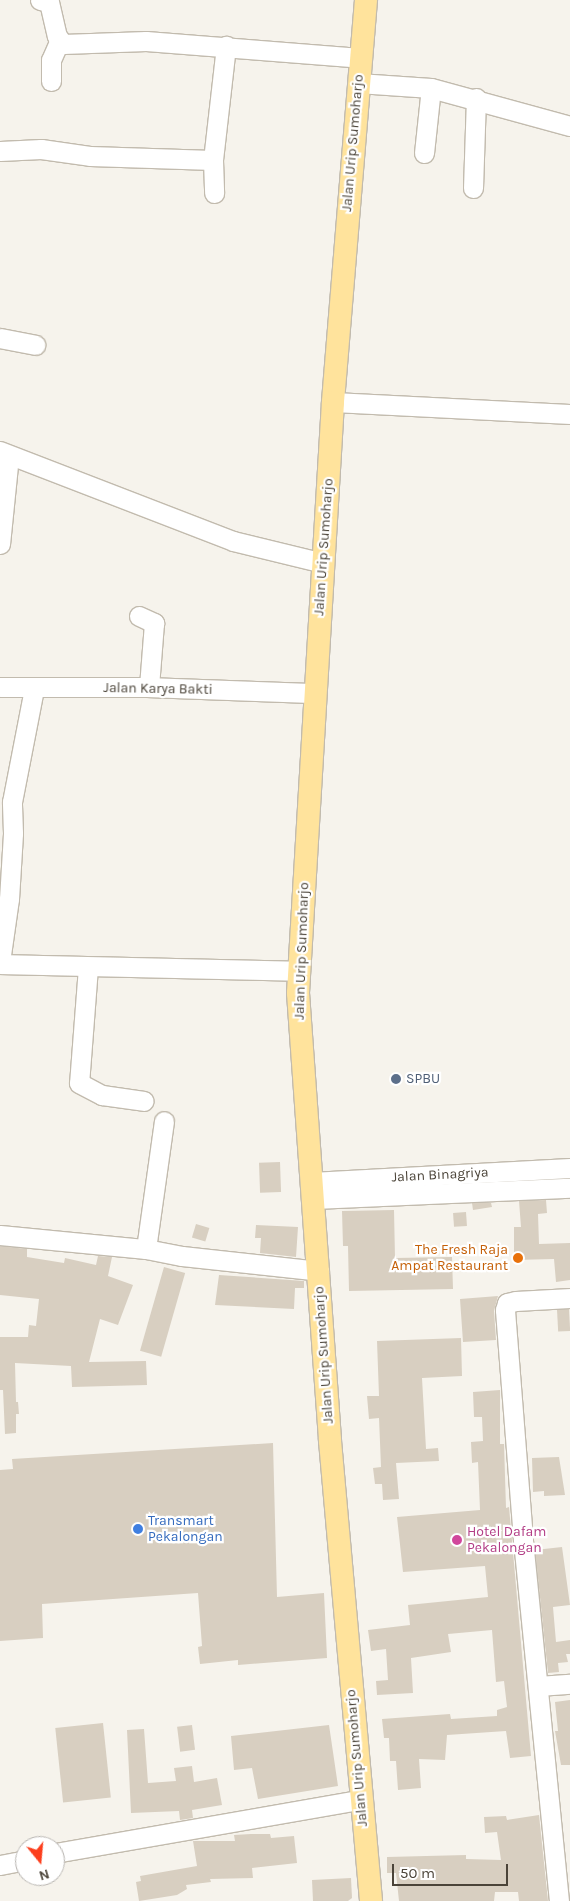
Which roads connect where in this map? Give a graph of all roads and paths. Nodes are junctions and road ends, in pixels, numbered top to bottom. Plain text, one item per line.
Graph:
1 (40, 0) edge
2 (366, 0) edge
3 (59, 42) junction
4 (226, 46) junction
5 (360, 58) junction
6 (51, 81) dead end
7 (358, 83) junction
8 (431, 88) junction
9 (476, 98) junction
10 (570, 126) edge
11 (0, 151) edge
12 (424, 153) dead end
13 (213, 160) junction
14 (473, 188) dead end
15 (214, 193) dead end
16 (0, 338) edge
17 (35, 345) dead end
18 (333, 402) junction
19 (570, 414) edge
20 (4, 453) edge
21 (0, 544) edge
22 (322, 563) junction
23 (139, 616) dead end
24 (0, 687) edge
25 (149, 687) junction
26 (34, 689) junction
27 (315, 692) junction
28 (0, 963) edge
29 (88, 967) junction
30 (298, 971) junction
31 (144, 1100) dead end
32 (164, 1121) dead end
33 (570, 1168) edge
34 (514, 1172) junction
35 (570, 1188) edge
36 (312, 1191) junction
37 (515, 1191) junction
38 (0, 1235) edge
39 (146, 1249) junction
40 (319, 1271) junction
41 (570, 1298) edge
42 (570, 1684) edge
43 (538, 1686) junction
44 (360, 1800) junction
45 (65, 1851) edge
46 (15, 1862) edge
47 (0, 1865) edge
48 (562, 1894) edge
49 (371, 1901) edge

1 - 3 street
2 - 5 main road, Jalan Urip Sumoharjo
3 - 4 street
3 - 6 street
4 - 5 street
4 - 13 street
5 - 7 main road, Jalan Urip Sumoharjo
7 - 8 street
7 - 18 main road, Jalan Urip Sumoharjo
8 - 9 street
8 - 12 street
9 - 10 street
9 - 14 street
11 - 13 street
13 - 15 street
16 - 17 street
18 - 19 street
18 - 22 main road, Jalan Urip Sumoharjo
20 - 21 street
20 - 22 street
22 - 27 main road, Jalan Urip Sumoharjo
23 - 25 street
24 - 26 street, Jalan Karya Bakti
25 - 26 street, Jalan Karya Bakti
25 - 27 street, Jalan Karya Bakti
26 - 28 street
27 - 30 main road, Jalan Urip Sumoharjo
28 - 29 street
29 - 30 street
29 - 31 street
30 - 36 main road, Jalan Urip Sumoharjo
32 - 39 street
33 - 34 street, Jalan Binagriya
34 - 36 street, Jalan Binagriya
34 - 37 street
35 - 37 street, Jalan Binagriya
36 - 37 street, Jalan Binagriya
36 - 40 main road, Jalan Urip Sumoharjo
38 - 39 street
39 - 40 street
40 - 44 main road, Jalan Urip Sumoharjo
41 - 43 street
42 - 43 street
43 - 48 street
44 - 45 street
44 - 49 main road, Jalan Urip Sumoharjo
46 - 47 street

